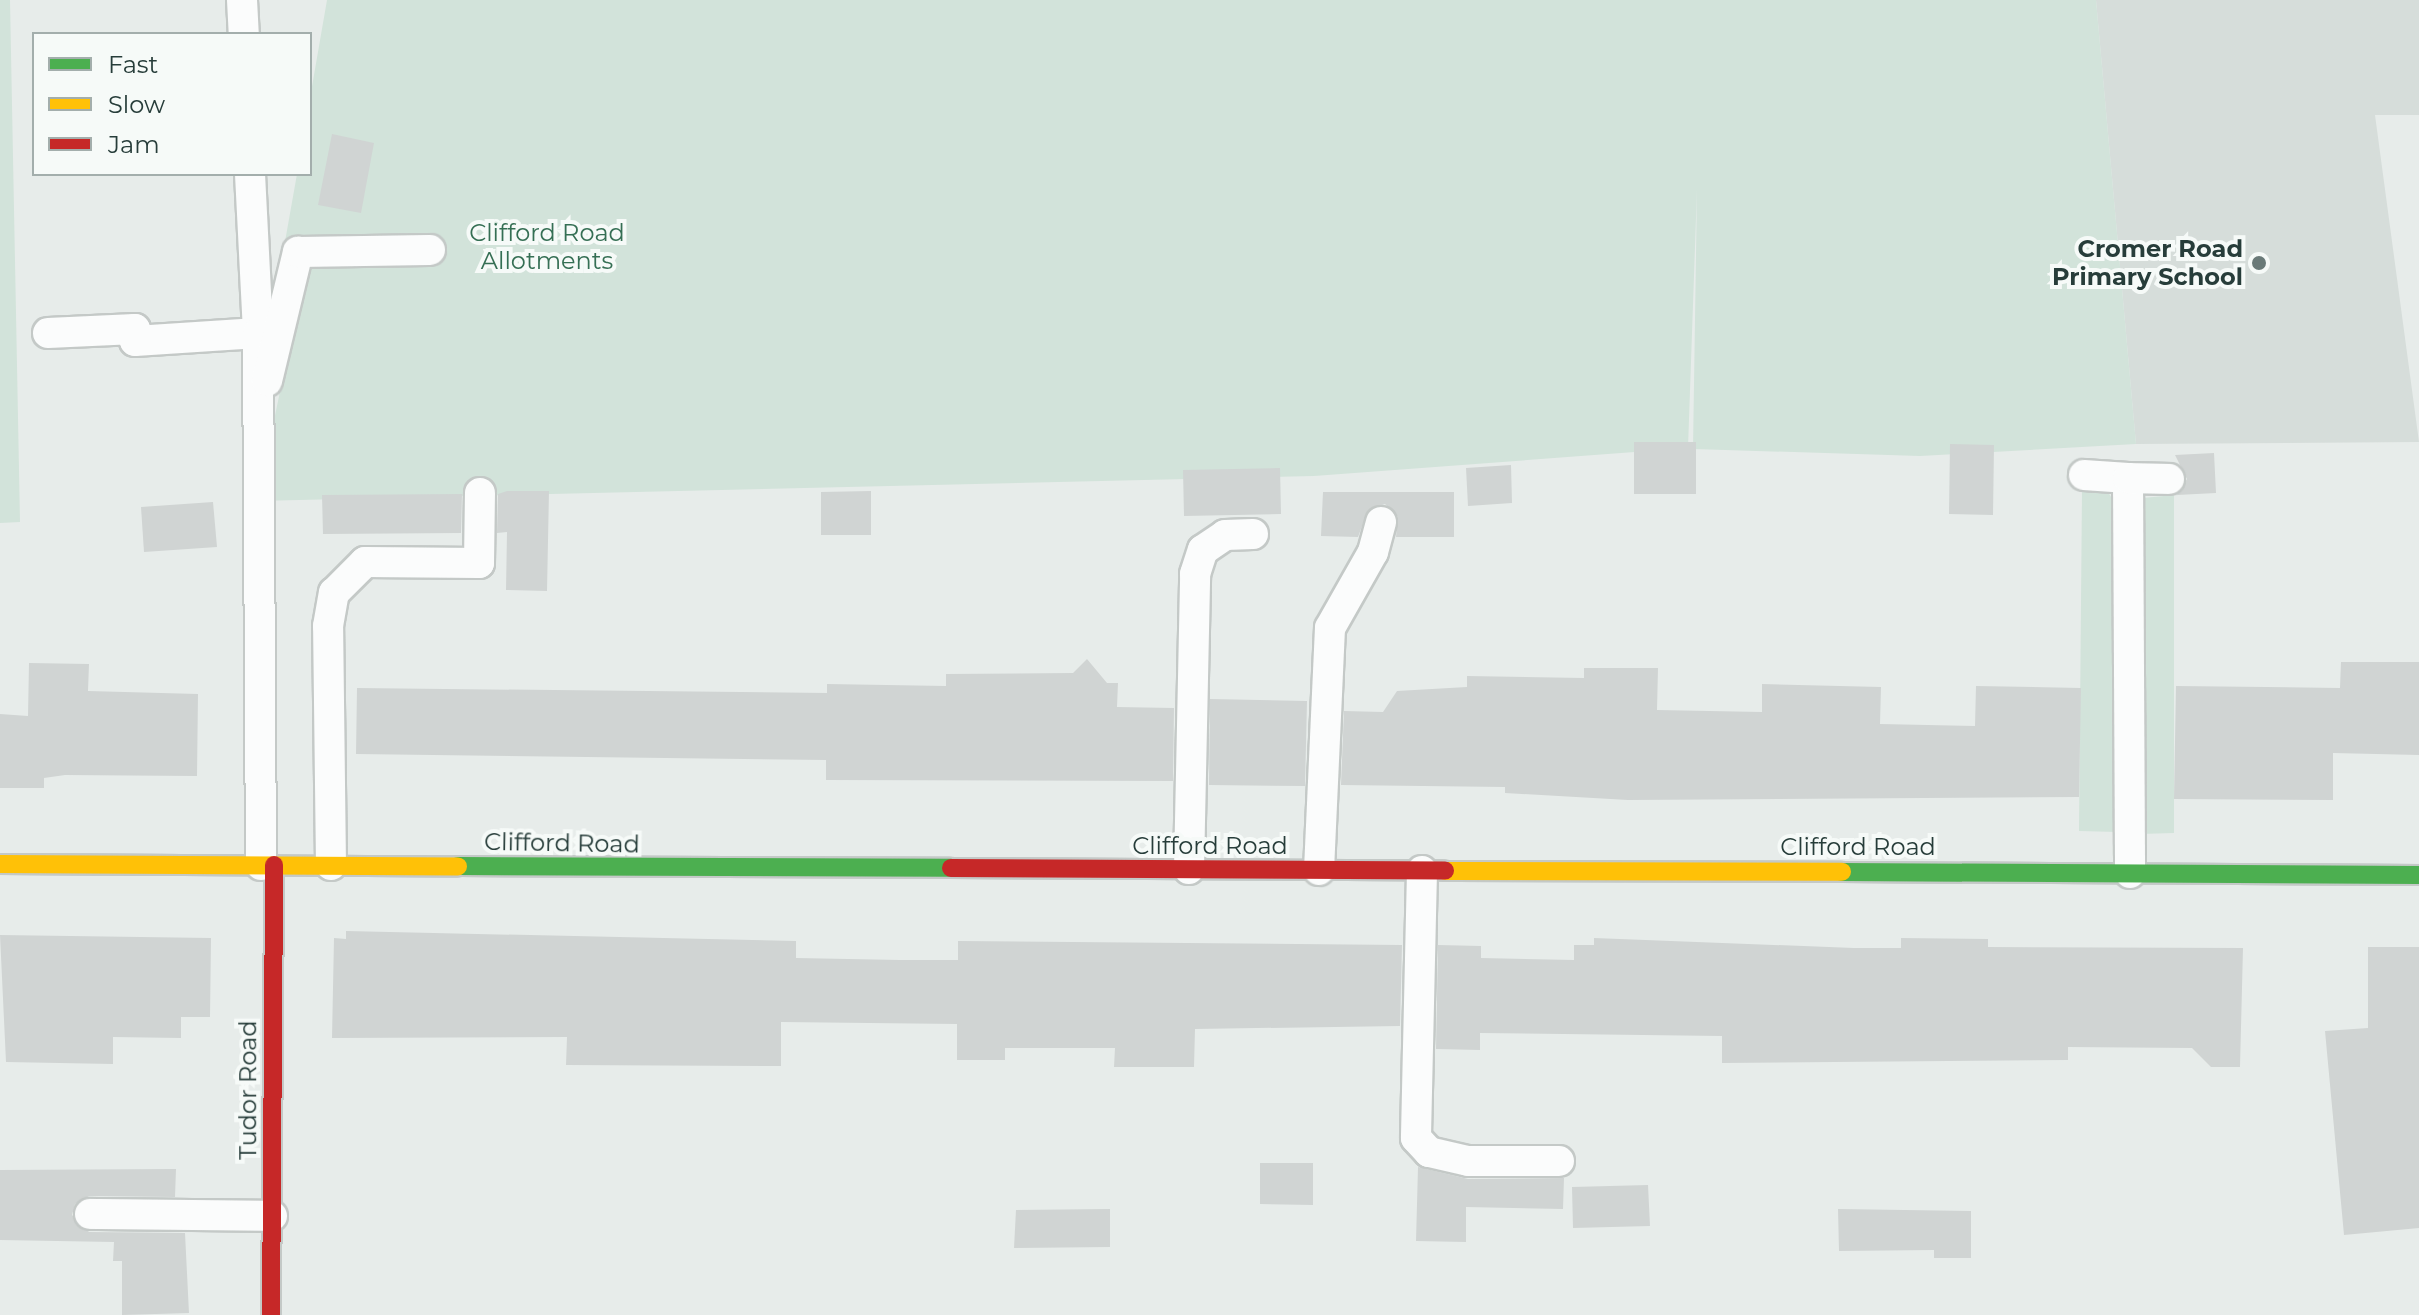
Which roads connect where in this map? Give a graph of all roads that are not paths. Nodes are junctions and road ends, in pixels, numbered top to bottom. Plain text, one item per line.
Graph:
1 (242, 0) edge
2 (244, 32) edge
3 (250, 176) edge
4 (430, 250) dead end
5 (48, 333) dead end
6 (258, 333) junction
7 (259, 406) junction
8 (2084, 475) dead end
9 (2128, 478) junction
10 (2169, 479) dead end
11 (480, 493) dead end
12 (1381, 522) dead end
13 (1253, 534) dead end
14 (0, 864) edge
15 (268, 865) junction
16 (331, 865) junction
17 (1189, 869) junction
18 (1319, 870) junction
19 (1422, 871) junction
20 (2130, 873) junction
21 (2419, 875) edge
22 (1559, 1161) dead end
23 (90, 1214) dead end
24 (272, 1216) junction
25 (271, 1315) edge

1 - 2 lane
3 - 6 lane
4 - 7 lane
5 - 6 lane
6 - 7 lane
7 - 15 lane
8 - 9 lane
9 - 10 lane
9 - 20 lane
11 - 16 lane
12 - 18 lane
13 - 17 lane
14 - 15 street, Clifford Road
15 - 16 street, Clifford Road
15 - 24 street, Tudor Road
16 - 17 street, Clifford Road
17 - 18 street, Clifford Road
18 - 19 street, Clifford Road
19 - 20 street, Clifford Road
19 - 22 lane
20 - 21 street, Clifford Road
23 - 24 lane
24 - 25 street, Tudor Road

